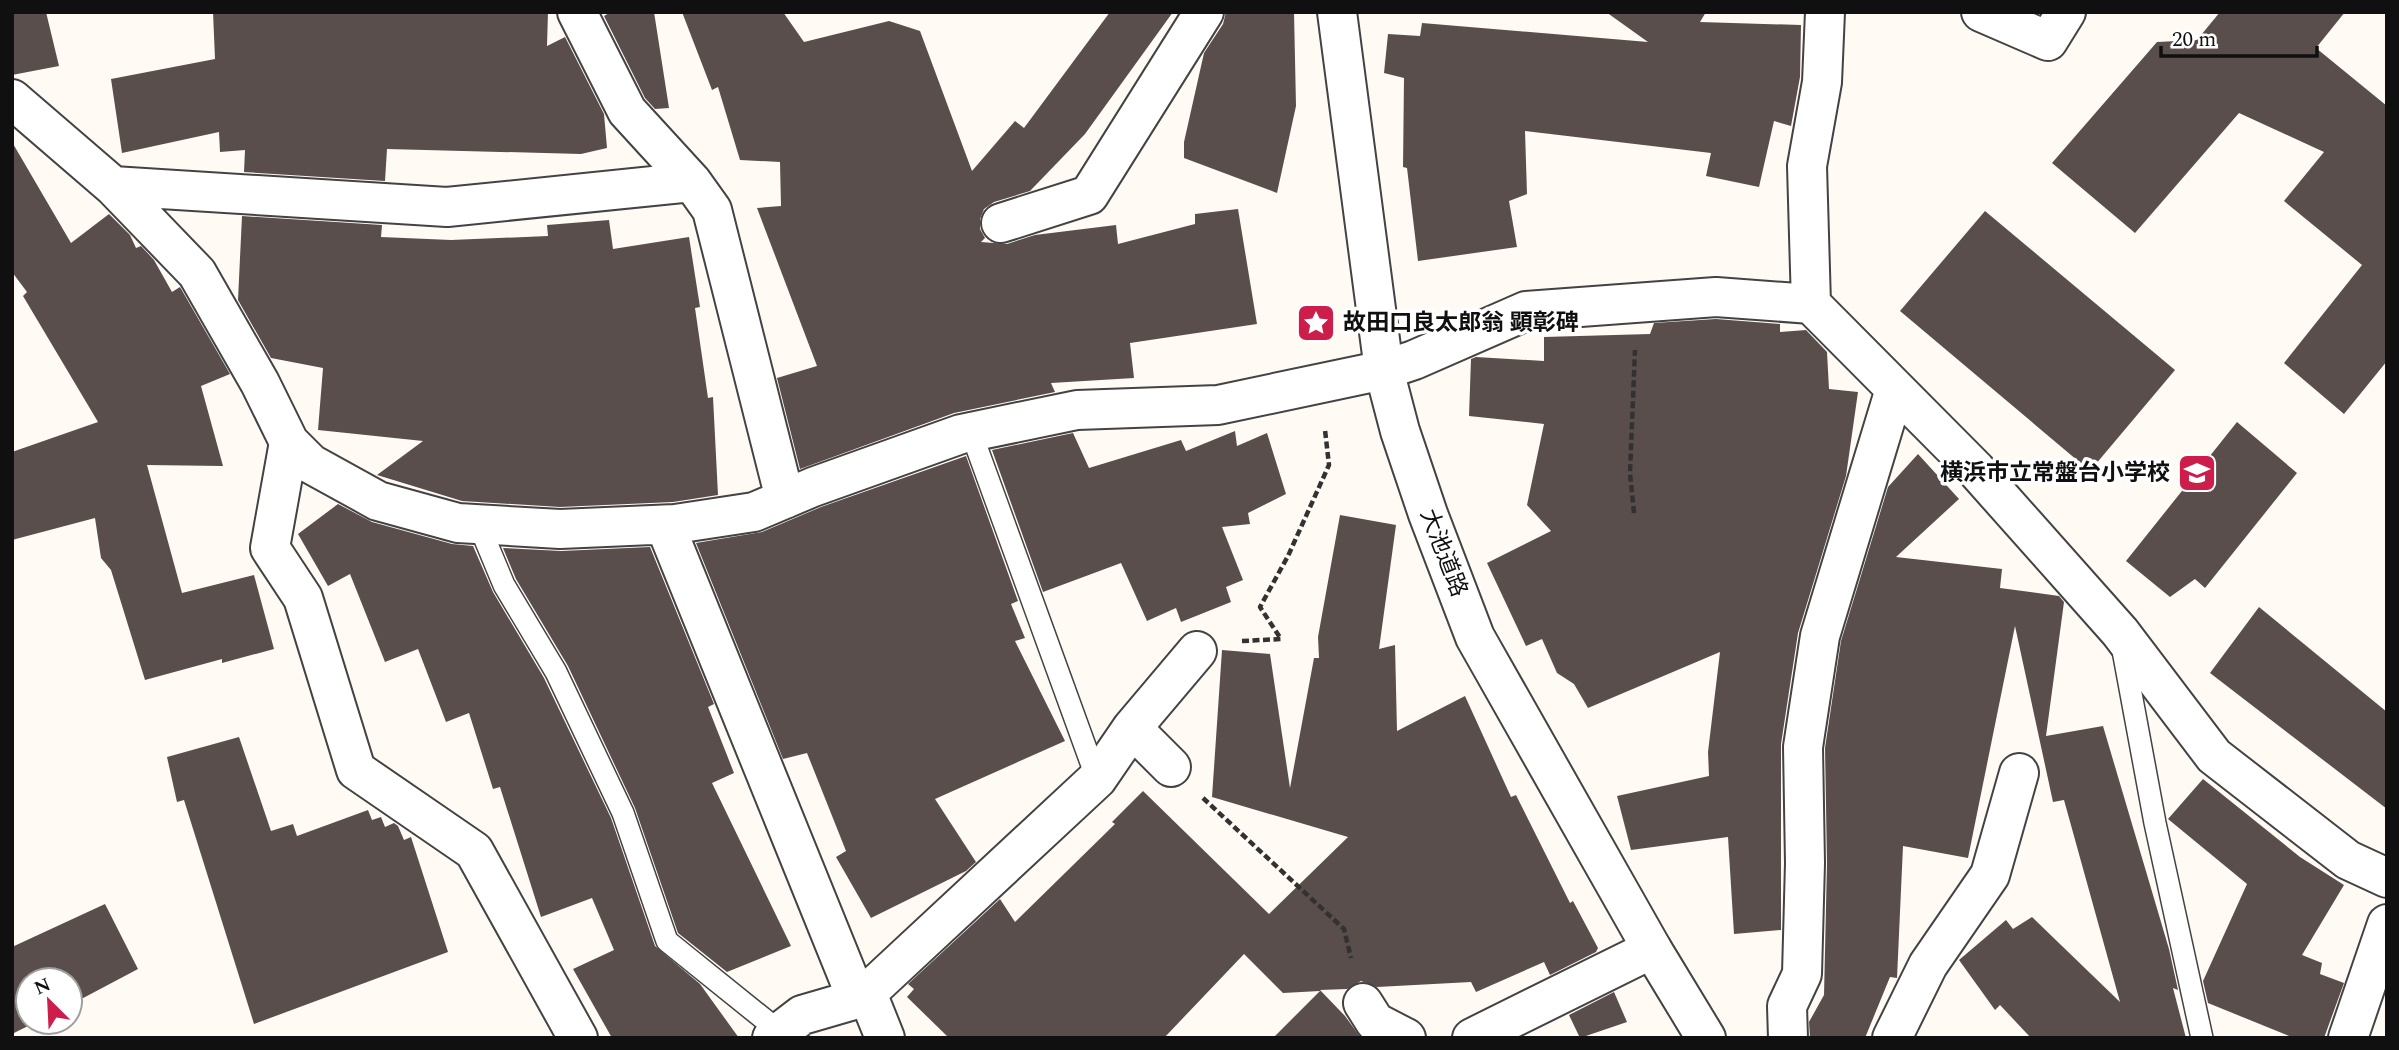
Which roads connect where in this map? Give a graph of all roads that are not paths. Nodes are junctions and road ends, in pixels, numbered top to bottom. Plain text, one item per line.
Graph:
1 (577, 12) edge
2 (1204, 12) edge
3 (1337, 12) edge
4 (1825, 12) edge
5 (1981, 12) edge
6 (2066, 12) edge
7 (12, 99) edge
8 (692, 182) junction
9 (113, 186) junction
10 (1000, 223) dead end
11 (1811, 304) junction
12 (1384, 370) junction
13 (1895, 389) junction
14 (971, 432) junction
15 (289, 442) junction
16 (785, 499) junction
17 (665, 524) junction
18 (479, 525) junction
19 (2120, 632) junction
20 (1197, 651) road end
21 (1132, 728) junction
22 (1171, 767) road end
23 (2019, 773) dead end
24 (1097, 779) junction
25 (2387, 878) edge
26 (2387, 924) edge
27 (1652, 949) junction
28 (862, 996) junction
29 (1363, 1003) road end
30 (776, 1035) edge
31 (578, 1038) edge
32 (885, 1038) edge
33 (1406, 1038) edge
34 (1472, 1038) edge
35 (1706, 1038) edge
36 (1788, 1038) edge
37 (1892, 1038) edge
38 (2202, 1038) edge
39 (2348, 1038) edge

1 - 8 street
2 - 10 street
3 - 12 street, 大池道路
4 - 11 street
5 - 6 street
7 - 9 street
8 - 9 street
8 - 16 street
9 - 15 street
11 - 12 street
11 - 13 street
12 - 14 street
12 - 27 street, 大池道路
13 - 19 street
13 - 36 street
14 - 16 street
14 - 24 lane
15 - 18 street
15 - 31 street
16 - 17 street
17 - 18 street
17 - 28 street
18 - 30 lane
19 - 25 street
19 - 38 lane
20 - 21 street
21 - 22 street
21 - 24 street
23 - 37 street
24 - 28 street
26 - 39 street
27 - 34 street
27 - 35 street, 大池道路
28 - 30 street
28 - 32 street
29 - 33 street

